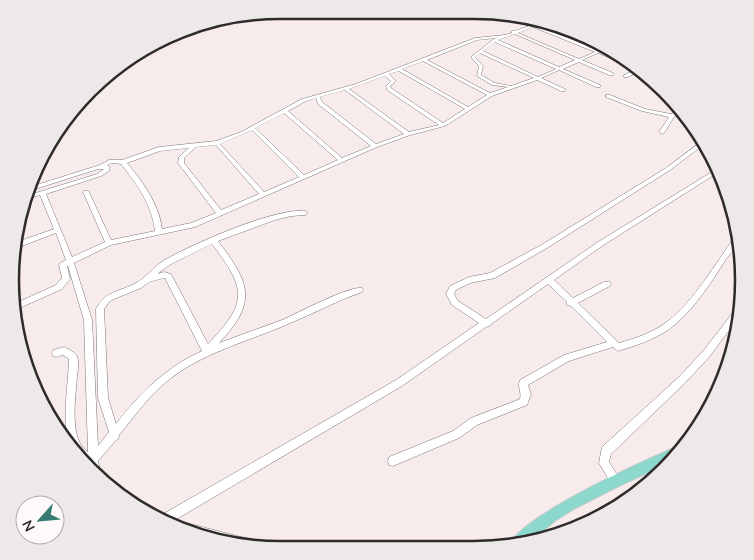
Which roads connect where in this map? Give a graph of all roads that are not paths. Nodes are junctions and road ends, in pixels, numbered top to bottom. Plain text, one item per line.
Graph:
1 (533, 26) joint
2 (513, 32) junction
3 (504, 36) junction
4 (495, 40) junction
5 (481, 52) junction
6 (598, 52) junction
7 (608, 56) edge
8 (424, 60) junction
9 (578, 60) junction
10 (558, 68) junction
11 (398, 70) junction
12 (633, 73) edge
13 (386, 74) junction
14 (612, 74) dead end
15 (626, 76) dead end
16 (538, 78) junction
17 (598, 86) dead end
18 (511, 87) junction
19 (346, 89) junction
20 (563, 90) dead end
21 (490, 95) junction
22 (317, 96) junction
23 (608, 96) dead end
24 (468, 109) junction
25 (284, 111) junction
26 (675, 114) edge
27 (672, 116) junction
28 (443, 125) junction
29 (252, 128) junction
30 (662, 132) dead end
31 (408, 134) junction
32 (217, 143) junction
33 (194, 146) junction
34 (376, 146) junction
35 (698, 146) edge
36 (341, 160) junction
37 (123, 162) junction
38 (712, 174) edge
39 (303, 177) junction
40 (39, 190) junction
41 (86, 192) dead end
42 (34, 193) edge
43 (263, 195) junction
44 (304, 213) dead end
45 (220, 214) junction
46 (58, 230) junction
47 (159, 232) junction
48 (214, 241) junction
49 (21, 243) edge
50 (109, 243) junction
51 (733, 245) edge
52 (70, 260) junction
53 (549, 280) junction
54 (144, 282) junction
55 (606, 284) dead end
56 (359, 290) dead end
57 (570, 303) junction
58 (20, 305) edge
59 (732, 320) edge
60 (487, 324) junction
61 (612, 344) junction
62 (207, 351) junction
63 (56, 352) dead end
64 (115, 436) junction
65 (74, 440) edge
66 (665, 458) edge
67 (92, 461) edge
68 (393, 461) dead end
69 (93, 463) edge
70 (616, 481) junction
71 (170, 517) edge
72 (524, 536) edge

1 - 2 street
1 - 6 street
2 - 3 street
2 - 9 street
3 - 4 street
3 - 8 street
4 - 5 street
4 - 10 street
5 - 16 street
5 - 18 street
6 - 7 street
6 - 9 street
8 - 11 street
8 - 21 street
9 - 10 street
9 - 14 street
10 - 16 street
10 - 17 street
11 - 13 street
11 - 24 street
12 - 15 street
13 - 19 street
13 - 28 street
16 - 18 street
16 - 20 street
18 - 21 street
19 - 22 street
19 - 31 street
21 - 24 street
22 - 25 street
22 - 34 street
23 - 27 street
24 - 28 street
25 - 29 street
25 - 36 street
26 - 27 street
27 - 30 street
28 - 31 street
29 - 32 street
29 - 39 street
31 - 34 street
32 - 33 street
32 - 43 street
33 - 37 street
33 - 45 street
34 - 36 street
35 - 60 street
36 - 39 street
37 - 40 street
37 - 47 street
38 - 53 street
39 - 43 street
40 - 42 street
40 - 46 street
41 - 50 street
43 - 45 street
44 - 48 street
45 - 47 street
46 - 49 street
46 - 52 street
47 - 50 street
48 - 54 street
48 - 62 street
50 - 52 street
51 - 61 street
52 - 58 street
52 - 67 street
53 - 57 street
53 - 60 street
54 - 62 street
54 - 64 street
55 - 57 street
56 - 62 street
57 - 61 street
59 - 70 street
60 - 71 street
61 - 68 street
62 - 64 street
63 - 65 street
64 - 69 street
66 - 70 main road
70 - 72 main road

